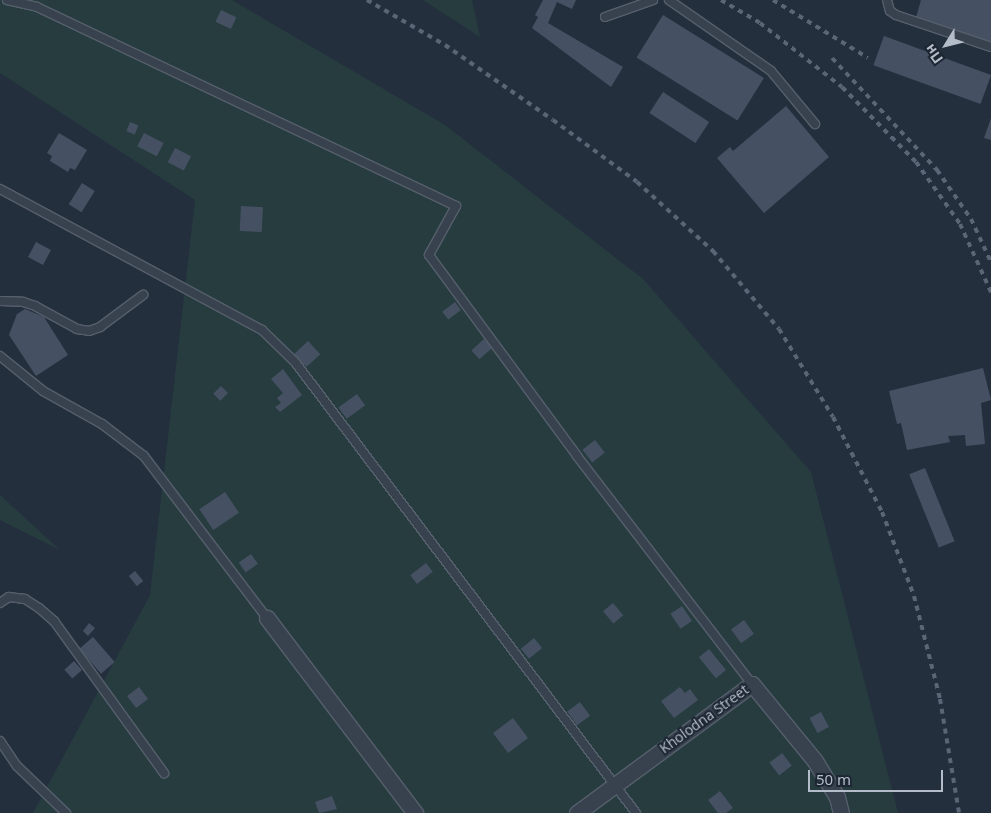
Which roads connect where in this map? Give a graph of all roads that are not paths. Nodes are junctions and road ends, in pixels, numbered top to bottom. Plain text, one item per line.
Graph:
1 (7, 0) edge
2 (653, 0) edge
3 (669, 0) edge
4 (887, 0) edge
5 (605, 17) dead end
6 (991, 47) edge
7 (815, 124) dead end
8 (0, 189) edge
9 (142, 295) dead end
10 (0, 301) edge
11 (0, 356) edge
12 (0, 603) edge
13 (267, 618) joint
14 (752, 684) junction
15 (0, 741) edge
16 (164, 773) dead end
17 (614, 784) junction
18 (66, 813) edge
19 (415, 813) edge
20 (577, 813) edge
21 (636, 813) edge
22 (841, 813) edge

1 - 14 lane
2 - 5 lane
3 - 7 lane
4 - 6 lane
8 - 17 lane
9 - 10 lane
11 - 13 lane
12 - 16 lane
13 - 19 street
14 - 17 street, Kholodna Street
14 - 22 street, Kholodna Street
15 - 18 lane
17 - 20 street, Kholodna Street
17 - 21 lane

